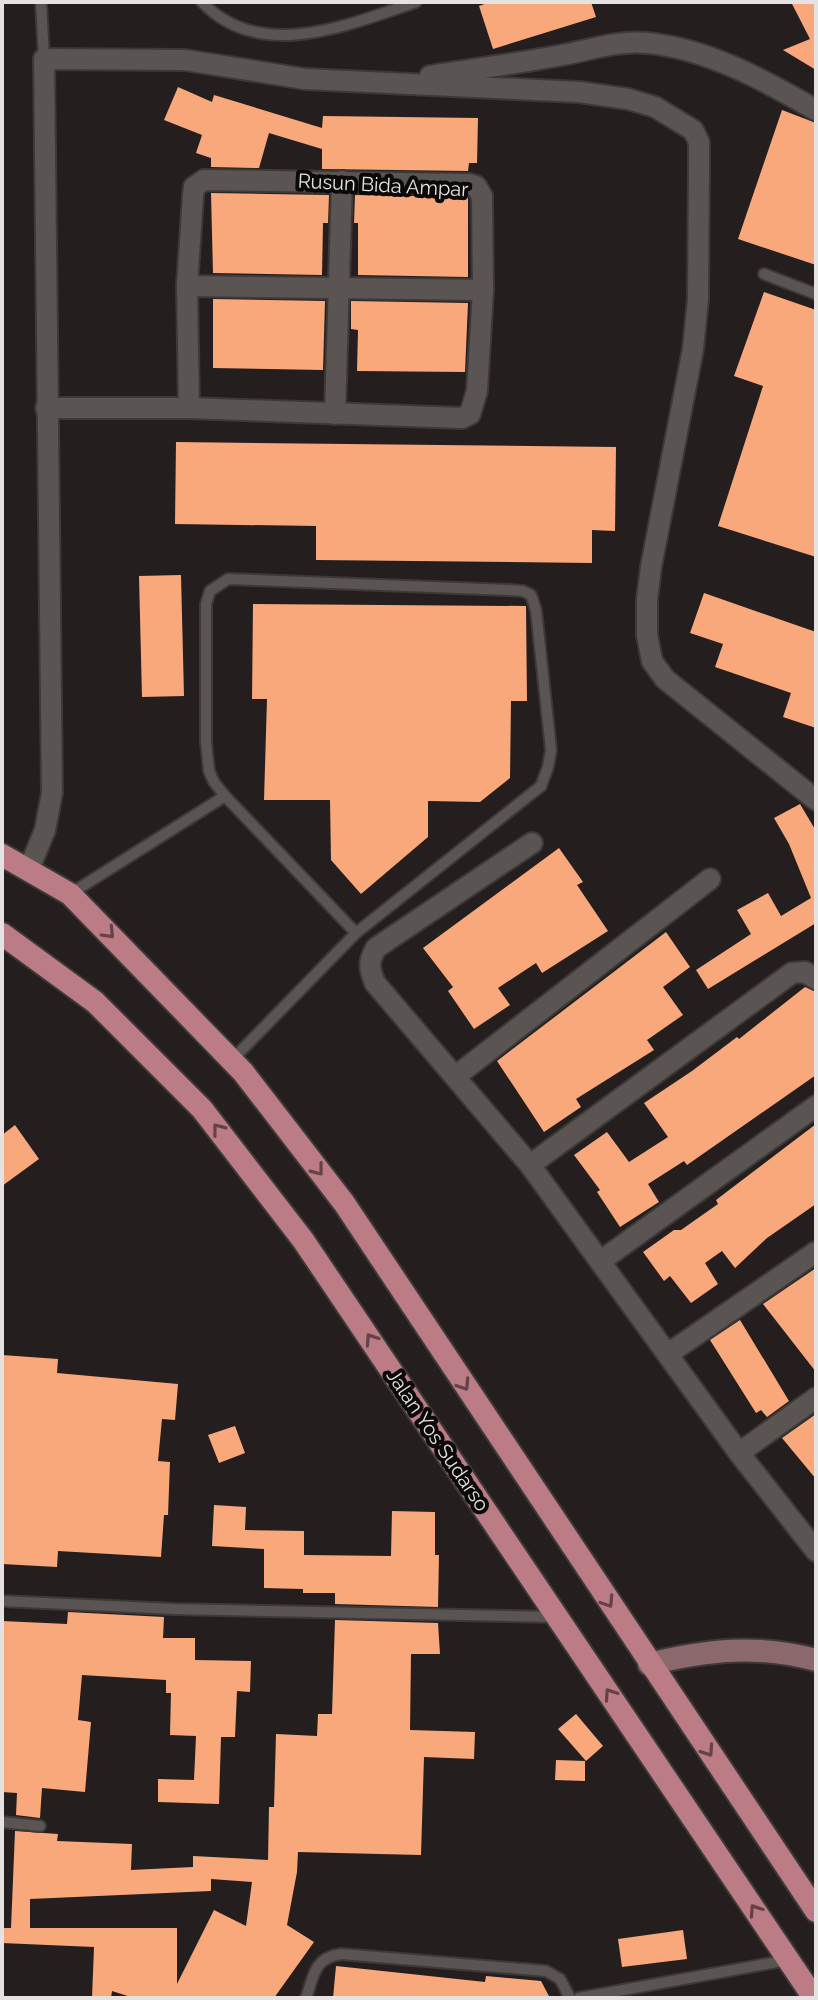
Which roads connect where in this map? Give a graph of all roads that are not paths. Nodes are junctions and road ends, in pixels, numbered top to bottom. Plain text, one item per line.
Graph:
1 (41, 2) edge
2 (202, 2) edge
3 (416, 2) edge
4 (44, 59) junction
5 (387, 83) junction
6 (816, 110) edge
7 (342, 181) junction
8 (764, 274) dead end
9 (187, 286) junction
10 (339, 288) junction
11 (483, 290) junction
12 (816, 294) edge
13 (46, 408) junction
14 (189, 408) junction
15 (335, 414) junction
16 (225, 796) junction
17 (816, 800) edge
18 (532, 843) dead end
19 (2, 855) edge
20 (29, 869) junction
21 (710, 879) dead end
22 (70, 894) junction
23 (356, 933) junction
24 (2, 934) edge
25 (816, 979) edge
26 (231, 1061) junction
27 (456, 1076) junction
28 (816, 1106) edge
29 (530, 1165) junction
30 (816, 1252) edge
31 (602, 1260) junction
32 (668, 1354) junction
33 (816, 1398) edge
34 (739, 1453) junction
35 (812, 1542) edge
36 (2, 1601) edge
37 (558, 1617) junction
38 (816, 1660) edge
39 (649, 1664) junction
40 (2, 1822) edge
41 (40, 1826) dead end
42 (816, 1911) edge
43 (788, 1960) junction
44 (306, 1998) edge
45 (570, 1998) edge
46 (579, 1998) edge
47 (814, 1998) edge

1 - 4 lane
2 - 3 lane
4 - 5 street
4 - 13 street
5 - 6 street
5 - 17 street
7 - 9 street, Rusun Bida Ampar
7 - 10 street
7 - 11 street, Rusun Bida Ampar
8 - 12 lane
9 - 10 street
9 - 14 street, Rusun Bida Ampar
10 - 11 street
10 - 15 street
11 - 15 street, Rusun Bida Ampar
13 - 14 street, Rusun Bida Ampar
13 - 20 street
14 - 15 street, Rusun Bida Ampar
16 - 22 lane
16 - 23 lane
16 - 23 lane
18 - 27 street
19 - 20 main road
20 - 22 main road
21 - 27 street
22 -> 26 main road
23 - 26 lane
37 -> 24 main road, Jalan Yos Sudarso
25 - 29 street
26 -> 39 main road
27 - 29 street
28 - 31 street
29 - 31 street
30 - 32 street
31 - 32 street
32 - 34 street
33 - 34 street
34 - 35 street
36 - 37 lane
43 -> 37 main road, Jalan Yos Sudarso
38 - 39 main road
39 -> 42 main road
40 - 41 lane
43 - 46 lane
43 - 47 main road, Jalan Yos Sudarso
44 - 45 lane

